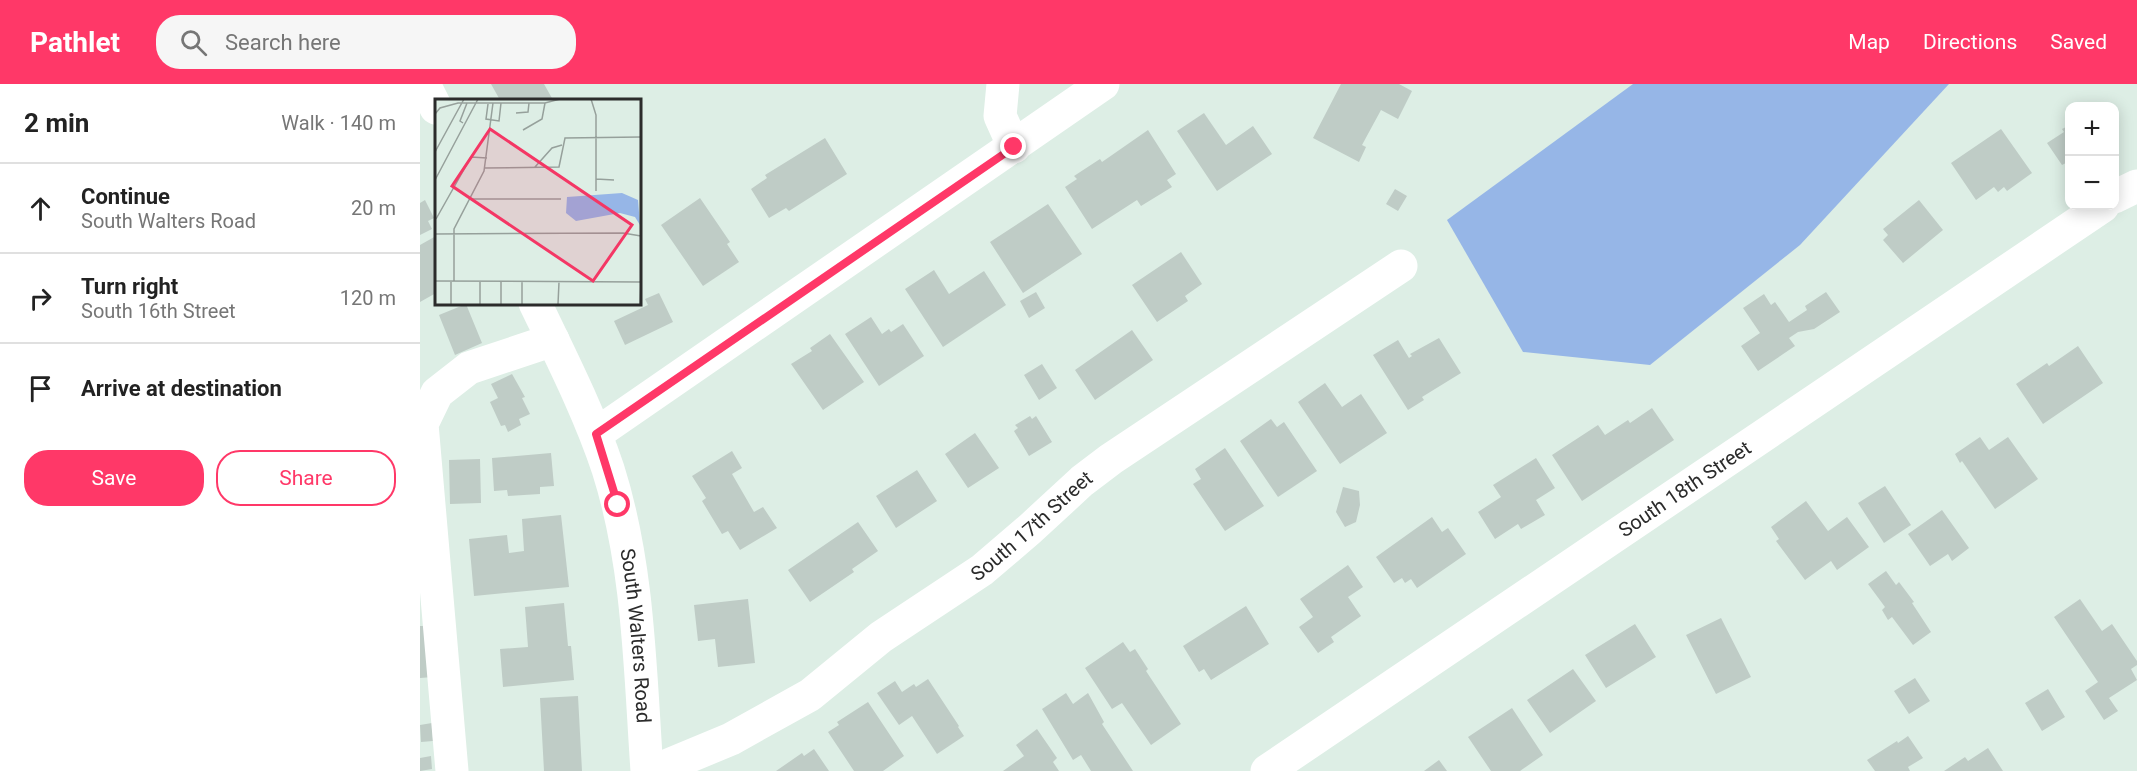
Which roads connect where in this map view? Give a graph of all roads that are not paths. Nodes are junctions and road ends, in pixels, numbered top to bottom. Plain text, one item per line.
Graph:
1 (424, 84) edge
2 (1003, 84) edge
3 (1103, 84) edge
4 (435, 106) edge
5 (1014, 147) junction
6 (2137, 186) edge
7 (2119, 195) edge
8 (2097, 210) edge
9 (1401, 267) dead end
10 (535, 304) edge
11 (553, 340) junction
12 (596, 434) junction
13 (452, 771) edge
14 (647, 771) edge
15 (654, 771) edge
16 (1267, 771) edge

1 - 4 street
2 - 5 street
3 - 5 street
5 - 12 street
6 - 7 street
8 - 16 street, South 18th Street
9 - 15 street, South 17th Street
10 - 11 street, South Walters Road
11 - 12 street, South Walters Road
11 - 13 street
12 - 14 street, South Walters Road

